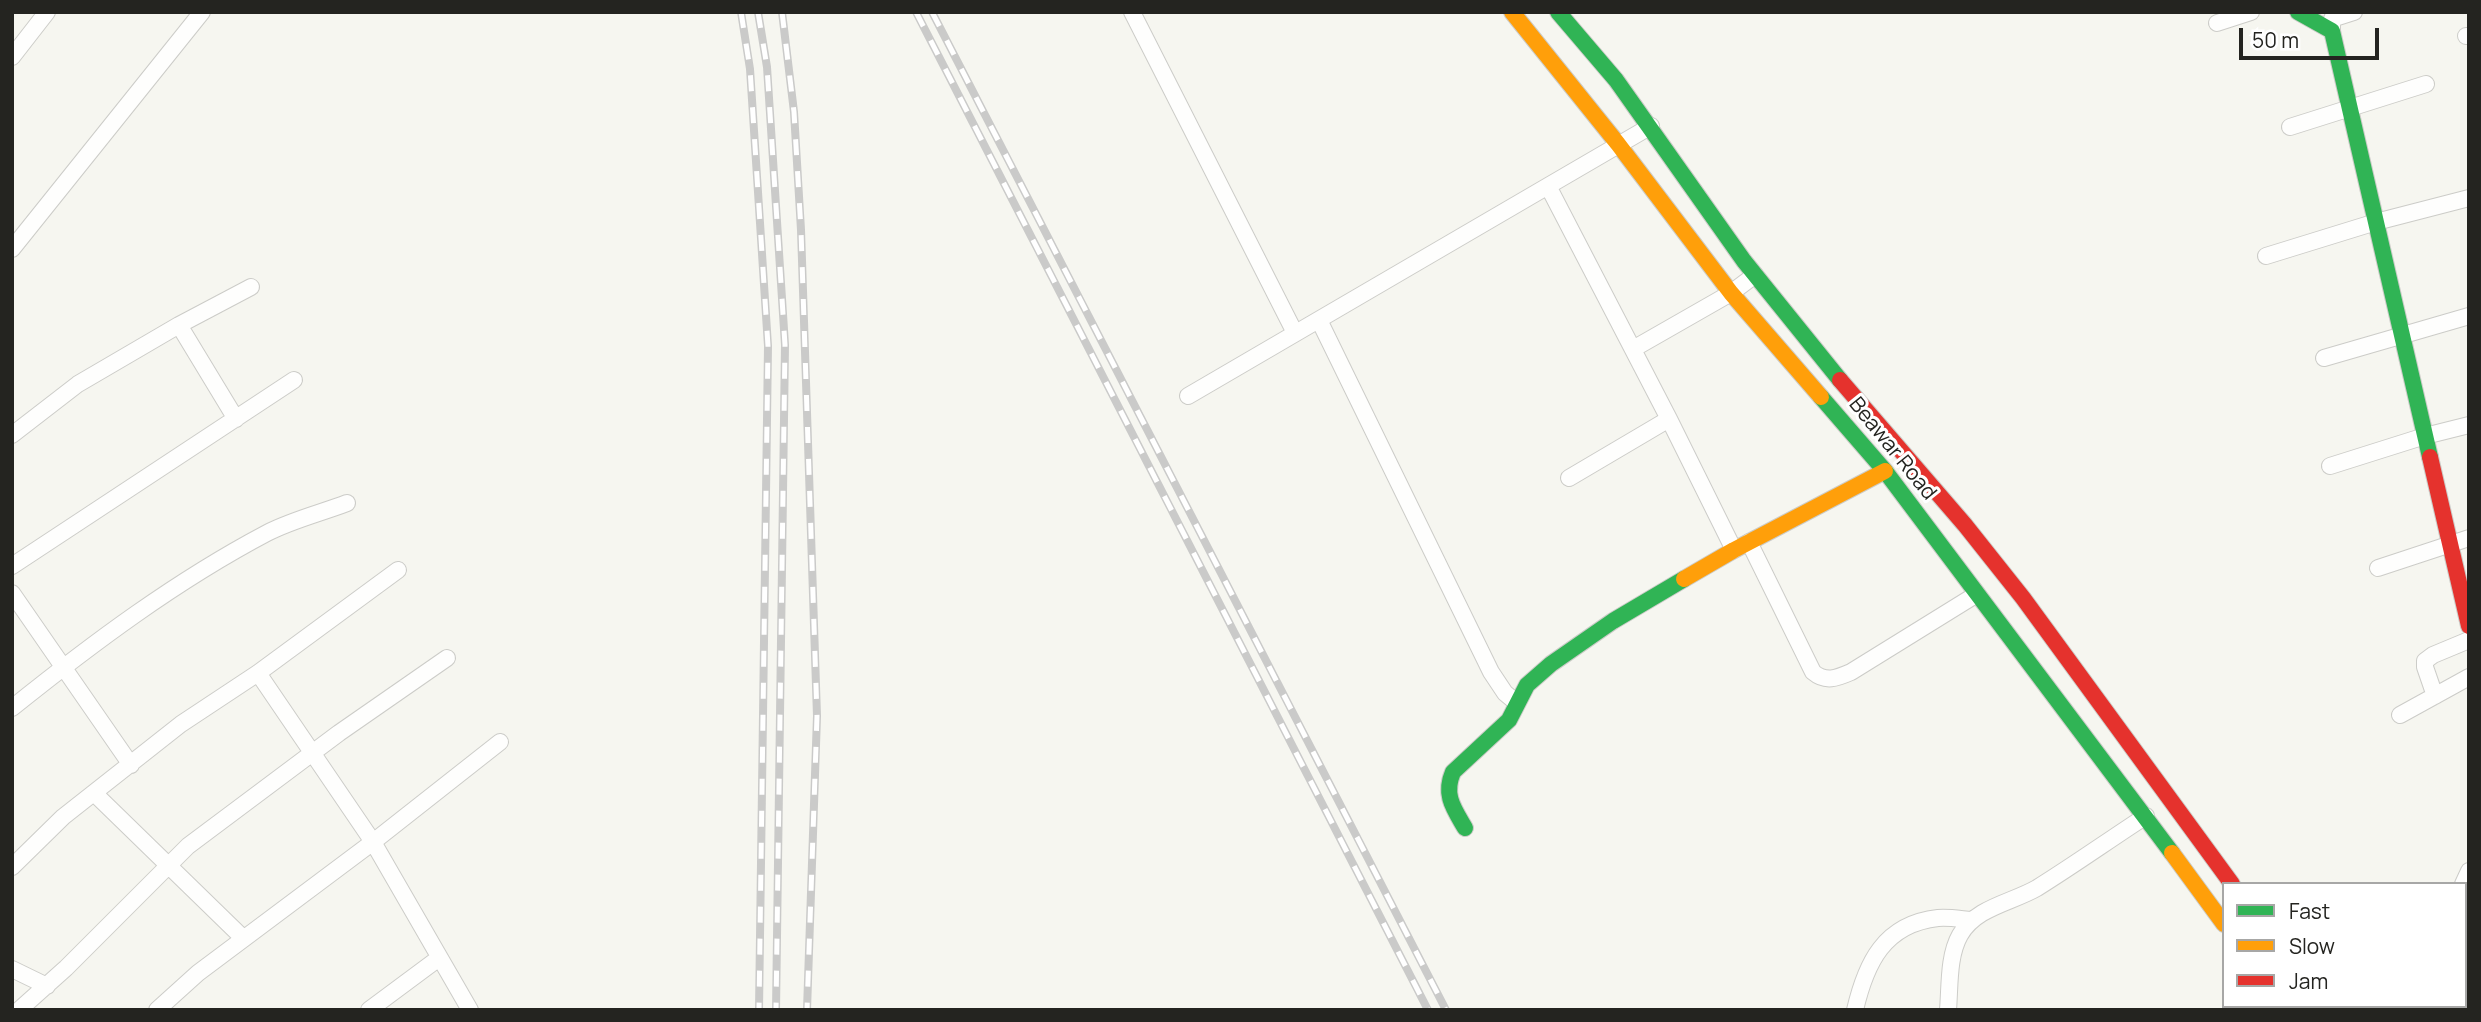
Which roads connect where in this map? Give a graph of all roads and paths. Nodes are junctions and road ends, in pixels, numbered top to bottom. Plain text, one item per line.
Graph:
1 (47, 12) edge
2 (202, 12) edge
3 (1132, 12) edge
4 (1512, 12) edge
5 (2251, 12) edge
6 (2298, 12) edge
7 (2354, 12) edge
8 (1564, 14) edge
9 (2217, 23) dead end
10 (2332, 31) junction
11 (12, 57) edge
12 (2426, 84) dead end
13 (2350, 109) junction
14 (1651, 126) junction
15 (2290, 127) dead end
16 (1618, 144) junction
17 (1548, 186) junction
18 (2469, 198) edge
19 (2376, 222) junction
20 (12, 249) edge
21 (2266, 256) dead end
22 (1755, 275) junction
23 (251, 287) dead end
24 (1731, 293) junction
25 (2469, 316) edge
26 (1319, 320) junction
27 (179, 325) junction
28 (1295, 333) junction
29 (2402, 336) junction
30 (1633, 349) junction
31 (2324, 358) dead end
32 (294, 380) dead end
33 (1188, 396) dead end
34 (236, 419) junction
35 (1669, 419) junction
36 (2469, 425) edge
37 (12, 435) edge
38 (2425, 436) junction
39 (2330, 466) dead end
40 (1885, 471) junction
41 (1569, 478) dead end
42 (347, 503) dead end
43 (2469, 538) edge
44 (1749, 542) junction
45 (2450, 543) junction
46 (1734, 550) junction
47 (12, 566) edge
48 (2378, 568) dead end
49 (398, 570) dead end
50 (12, 593) edge
51 (1977, 594) junction
52 (2469, 626) edge
53 (2469, 640) edge
54 (447, 658) dead end
55 (63, 667) junction
56 (258, 673) junction
57 (2469, 677) edge
58 (2435, 696) junction
59 (1517, 703) junction
60 (12, 708) edge
61 (2400, 715) dead end
62 (500, 743) dead end
63 (312, 753) junction
64 (131, 765) junction
65 (94, 793) junction
66 (2146, 816) junction
67 (1465, 828) dead end
68 (373, 842) junction
69 (168, 865) junction
70 (12, 867) edge
71 (2231, 882) edge
72 (1971, 920) junction
73 (2222, 921) edge
74 (243, 938) junction
75 (439, 958) junction
76 (12, 969) edge
77 (47, 986) junction
78 (19, 1010) edge
79 (157, 1010) edge
80 (369, 1010) edge
81 (470, 1010) edge
82 (1855, 1010) edge
83 (1948, 1010) edge

1 - 11 street
2 - 20 street
3 - 28 street
4 - 16 main road, Beawar Road
5 - 9 street
6 - 10 main road
7 - 10 street
8 - 14 main road, Beawar Road
10 - 13 main road
12 - 13 street
13 - 15 street
13 - 19 main road
14 - 16 street
14 - 22 main road, Beawar Road
16 - 17 street
16 - 24 main road, Beawar Road
17 - 26 street
17 - 30 street
18 - 19 street
19 - 21 street
19 - 29 main road
22 - 24 street
22 - 71 main road, Beawar Road
23 - 27 street
24 - 30 street
24 - 40 main road, Beawar Road
25 - 29 street
26 - 28 street
26 - 59 street
27 - 34 street
27 - 37 street
28 - 33 street
29 - 31 street
29 - 38 main road
30 - 35 street
32 - 34 street
34 - 47 street
35 - 41 street
35 - 46 street
36 - 38 street
38 - 39 street
38 - 45 main road
40 - 44 main road
40 - 51 main road, Beawar Road
42 - 55 street
43 - 45 street
44 - 46 main road
44 - 51 street
45 - 48 street
45 - 52 main road
46 - 59 main road
49 - 56 street
50 - 55 street
51 - 66 main road, Beawar Road
53 - 58 street
54 - 63 street
55 - 60 street
55 - 64 street
56 - 63 street
56 - 64 street
57 - 58 street
58 - 61 street
59 - 67 main road
62 - 68 street
63 - 68 street
63 - 69 street
64 - 65 street
65 - 69 street
65 - 70 street
66 - 72 street
66 - 73 main road, Beawar Road
68 - 74 street
68 - 75 street
69 - 74 street
69 - 77 street
72 - 82 street
72 - 83 street
74 - 79 street
75 - 80 street
75 - 81 street
76 - 77 street
77 - 78 street

